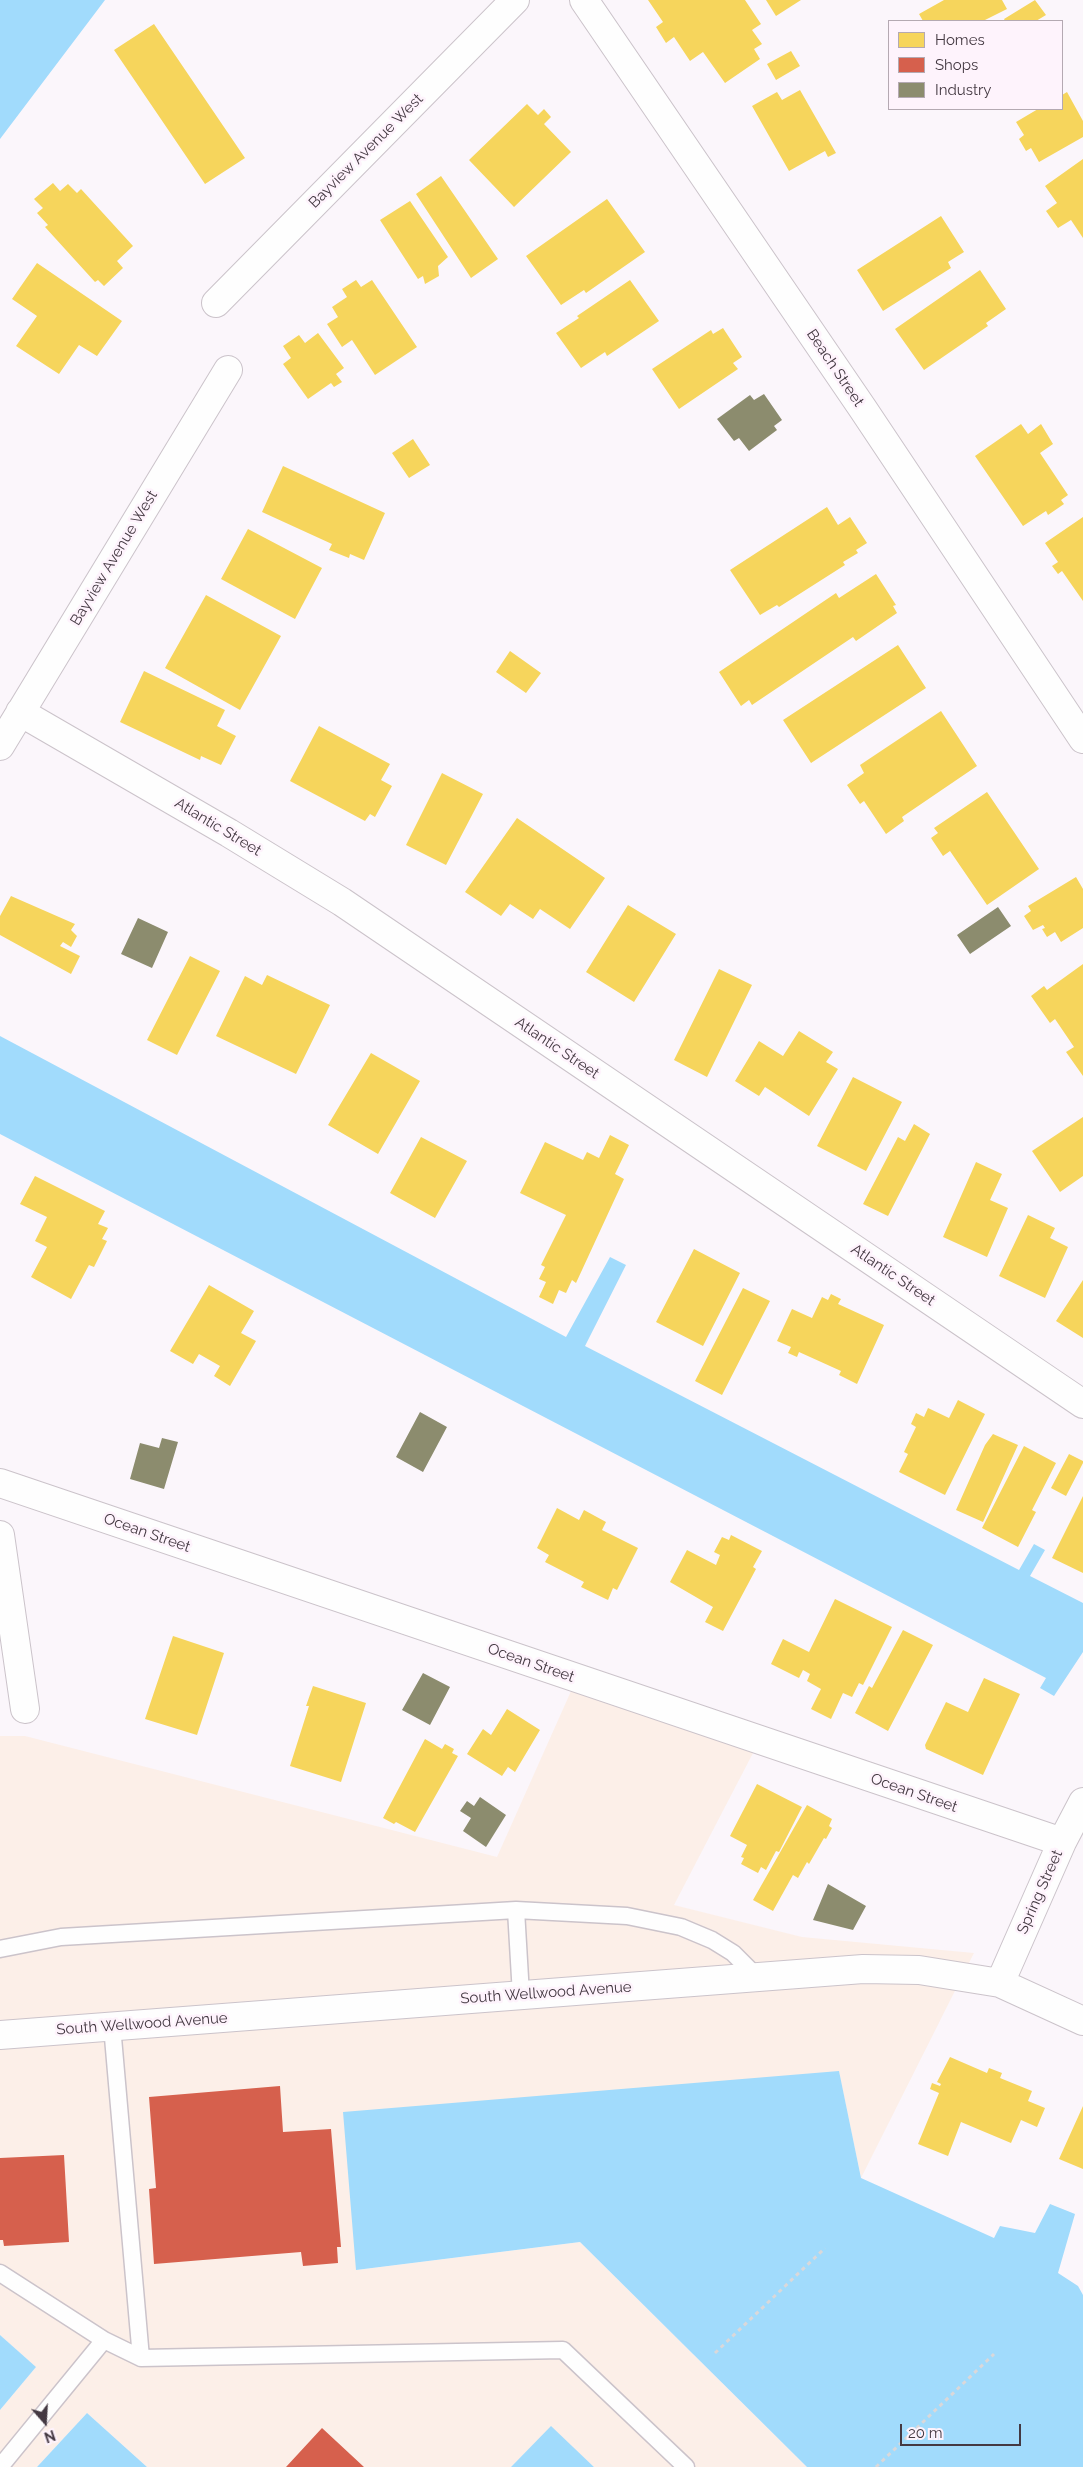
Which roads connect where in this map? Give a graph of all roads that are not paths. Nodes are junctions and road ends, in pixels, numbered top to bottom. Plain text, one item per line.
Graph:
1 (515, 0) edge
2 (584, 0) edge
3 (216, 303) dead end
4 (228, 370) dead end
5 (20, 712) junction
6 (1083, 739) edge
7 (0, 746) edge
8 (1083, 1404) edge
9 (0, 1483) edge
10 (0, 1535) edge
11 (25, 1709) dead end
12 (1083, 1802) edge
13 (1062, 1842) junction
14 (516, 1910) junction
15 (0, 1949) edge
16 (757, 1977) junction
17 (1000, 1983) junction
18 (521, 1995) junction
19 (1083, 2021) edge
20 (112, 2026) junction
21 (0, 2035) edge
22 (0, 2273) edge
23 (104, 2340) junction
24 (141, 2358) junction
25 (0, 2467) edge
26 (686, 2467) edge

1 - 3 street, Bayview Avenue West
2 - 6 street, Beach Street
4 - 5 street, Bayview Avenue West
5 - 7 street, Bayview Avenue West
5 - 8 street, Atlantic Street
9 - 13 street, Ocean Street
10 - 11 street
12 - 13 street, Spring Street
13 - 17 street, Spring Street
14 - 15 lane
14 - 16 lane
14 - 18 lane
16 - 17 street, South Wellwood Avenue
16 - 18 street, South Wellwood Avenue
17 - 19 street, South Wellwood Avenue
18 - 20 street, South Wellwood Avenue
20 - 21 street, South Wellwood Avenue
20 - 24 lane
22 - 23 lane
23 - 24 lane
23 - 25 lane
24 - 26 lane

